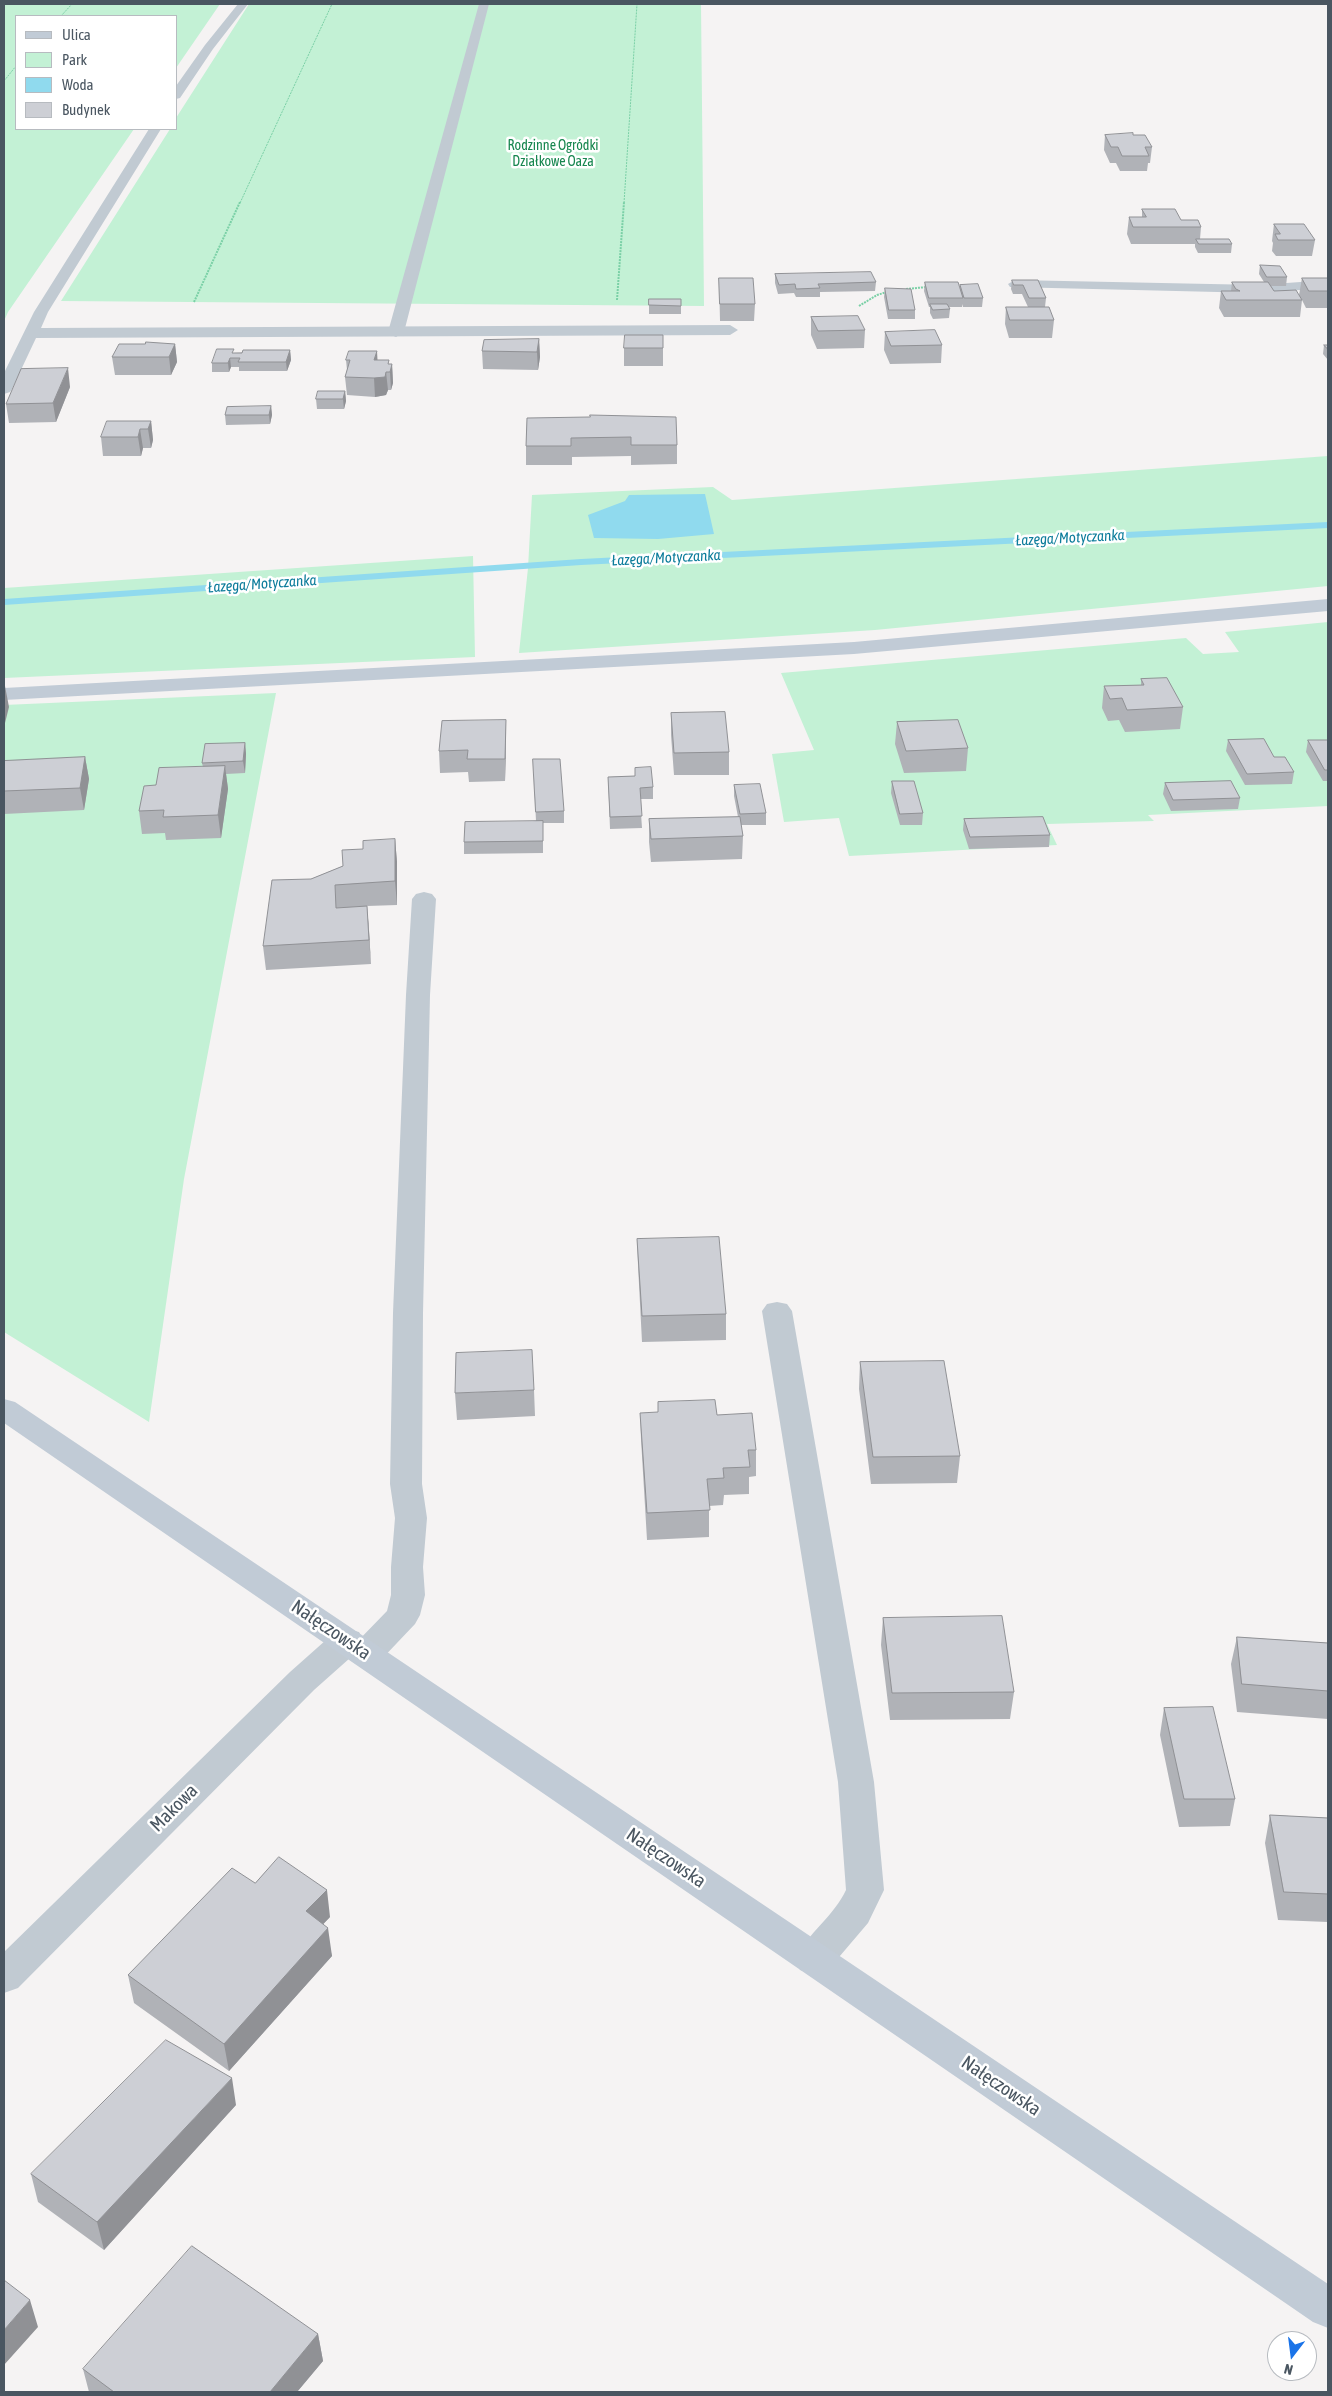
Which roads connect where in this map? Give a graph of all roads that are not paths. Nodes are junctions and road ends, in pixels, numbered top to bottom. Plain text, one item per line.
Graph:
1 (243, 4) edge
2 (484, 4) edge
3 (178, 92) edge
4 (154, 130) edge
5 (1014, 284) edge
6 (1328, 284) edge
7 (730, 330) dead end
8 (31, 332) junction
9 (396, 332) junction
10 (4, 389) edge
11 (1328, 605) edge
12 (4, 694) edge
13 (424, 899) dead end
14 (777, 1311) dead end
15 (4, 1409) edge
16 (357, 1647) junction
17 (814, 1958) junction
18 (4, 1977) edge
19 (1328, 2308) edge

1 - 3 street
2 - 9 street
4 - 8 street
5 - 6 street
7 - 9 street
8 - 9 street
8 - 10 street
11 - 12 street
13 - 16 street, Makowa
14 - 17 street
15 - 16 street, Nałęczowska
16 - 17 street, Nałęczowska
16 - 18 street, Makowa
17 - 19 street, Nałęczowska

